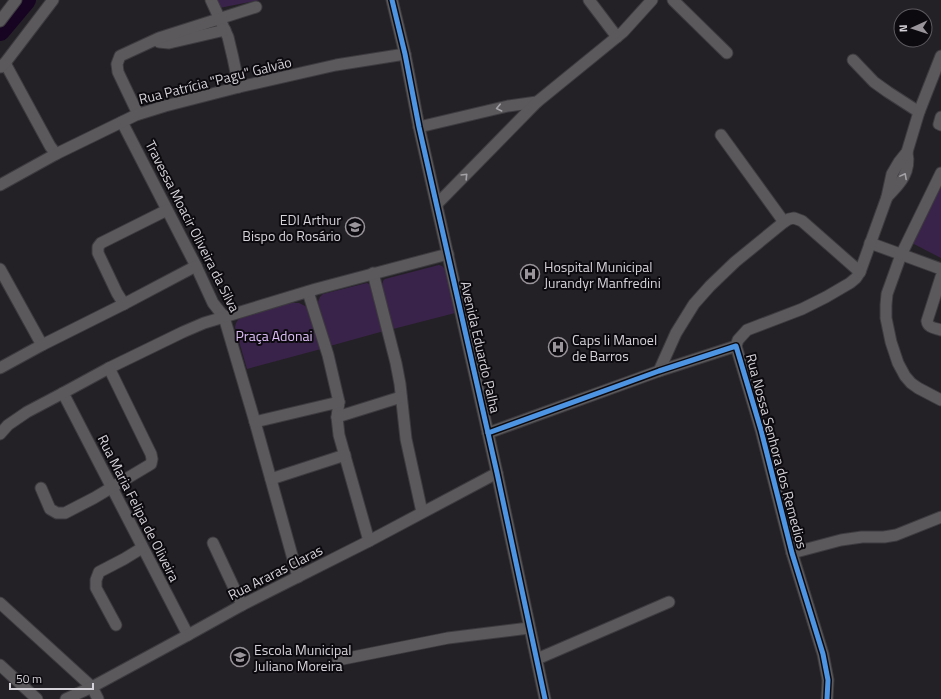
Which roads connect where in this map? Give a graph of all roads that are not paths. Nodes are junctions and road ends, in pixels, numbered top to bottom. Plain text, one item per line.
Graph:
1 (16, 0) edge
2 (53, 0) edge
3 (211, 0) edge
4 (392, 0) edge
5 (589, 0) edge
6 (652, 0) edge
7 (673, 0) edge
8 (256, 7) dead end
9 (220, 19) junction
10 (0, 21) edge
11 (225, 30) junction
12 (617, 36) junction
13 (155, 40) junction
14 (727, 53) dead end
15 (405, 54) junction
16 (941, 56) edge
17 (853, 60) dead end
18 (2, 66) edge
19 (239, 87) junction
20 (537, 102) junction
21 (919, 112) junction
22 (138, 114) junction
23 (941, 117) edge
24 (122, 122) junction
25 (941, 125) edge
26 (420, 127) junction
27 (721, 135) dead end
28 (56, 154) junction
29 (941, 173) edge
30 (0, 185) edge
31 (437, 204) junction
32 (167, 210) junction
33 (784, 222) junction
34 (870, 244) junction
35 (448, 254) junction
36 (901, 255) junction
37 (196, 266) junction
38 (0, 269) edge
39 (941, 269) edge
40 (860, 272) junction
41 (373, 273) junction
42 (941, 277) edge
43 (308, 292) junction
44 (124, 304) junction
45 (224, 318) junction
46 (941, 330) edge
47 (42, 345) junction
48 (736, 346) junction
49 (0, 368) edge
50 (109, 368) junction
51 (659, 371) junction
52 (63, 394) junction
53 (401, 397) junction
54 (941, 400) edge
55 (339, 402) junction
56 (337, 417) junction
57 (255, 422) junction
58 (488, 433) junction
59 (0, 434) edge
60 (345, 455) junction
61 (497, 472) junction
62 (271, 479) junction
63 (111, 487) junction
64 (41, 488) dead end
65 (422, 512) junction
66 (941, 517) edge
67 (369, 541) junction
68 (213, 543) dead end
69 (142, 548) junction
70 (792, 553) junction
71 (298, 577) junction
72 (669, 602) dead end
73 (0, 603) edge
74 (242, 605) junction
75 (116, 624) dead end
76 (529, 628) junction
77 (188, 635) junction
78 (537, 659) junction
79 (338, 660) dead end
80 (0, 665) edge
81 (92, 687) junction
82 (37, 699) edge
83 (66, 699) edge
84 (98, 699) edge
85 (545, 699) edge
86 (827, 699) edge

1 - 10 street
2 - 18 street
3 - 9 street
4 - 15 street, Avenida Eduardo Palha
5 - 12 street
6 - 12 street
7 - 14 street
8 - 9 street
9 - 11 street
9 - 13 street
11 - 13 street
11 - 19 street
12 - 20 street
13 - 22 street
15 - 19 street, Rua Patrícia "Pagu" Galvão
15 - 26 street, Avenida Eduardo Palha
16 - 21 street, Rua Nossa Senhora dos Remedios
17 - 21 street
18 - 28 street
19 - 22 street, Rua Patrícia "Pagu" Galvão
20 -> 26 street
31 -> 20 street
21 - 34 street, Rua Nossa Senhora dos Remedios
22 - 24 street, Rua Patrícia "Pagu" Galvão
23 - 25 street
24 - 28 street, Rua Patrícia "Pagu" Galvão
24 - 32 street, Travessa Moacir Oliveira da Silva
26 - 31 street, Avenida Eduardo Palha
27 - 33 street
28 - 30 street, Rua Patrícia "Pagu" Galvão
29 - 36 street
31 - 35 street, Avenida Eduardo Palha
32 - 37 street, Travessa Moacir Oliveira da Silva
32 - 44 street
33 - 40 street
33 - 51 street
34 - 36 street
34 - 40 street, Rua Nossa Senhora dos Remedios
35 - 41 street
35 - 58 street, Avenida Eduardo Palha
36 - 39 street
36 - 54 street
37 - 44 street
37 - 45 street, Travessa Moacir Oliveira da Silva
38 - 47 street
40 - 48 street, Rua Nossa Senhora dos Remedios
41 - 43 street
41 - 53 street
42 - 46 street
43 - 45 street
43 - 55 street
44 - 47 street
45 - 50 street
45 - 57 street, Travessa Moacir Oliveira da Silva
47 - 49 street
48 - 51 street, Rua Nossa Senhora dos Remedios
48 - 70 street, Rua Nossa Senhora dos Remedios
50 - 52 street
50 - 63 street
51 - 58 street, Rua Nossa Senhora dos Remedios
52 - 59 street
52 - 63 street, Rua Maria Felipa de Oliveira
53 - 56 street
53 - 65 street
55 - 56 street
55 - 57 street
56 - 60 street
57 - 62 street, Travessa Moacir Oliveira da Silva
58 - 61 street, Avenida Eduardo Palha
60 - 62 street
60 - 67 street
61 - 65 street, Rua Araras Claras
61 - 76 street, Avenida Eduardo Palha
62 - 71 street, Travessa Moacir Oliveira da Silva
63 - 64 street
63 - 69 street, Rua Maria Felipa de Oliveira
65 - 67 street, Rua Araras Claras
66 - 70 street
67 - 71 street, Rua Araras Claras
68 - 74 street
69 - 75 street
69 - 77 street, Rua Maria Felipa de Oliveira
70 - 86 street, Rua Nossa Senhora dos Remedios
71 - 74 street, Rua Araras Claras
72 - 78 street
73 - 81 street
74 - 77 street, Rua Araras Claras
76 - 78 street, Avenida Eduardo Palha
76 - 79 street
77 - 81 street, Rua Araras Claras
78 - 85 street, Avenida Eduardo Palha
80 - 82 street
81 - 83 street, Rua Araras Claras
81 - 84 street

